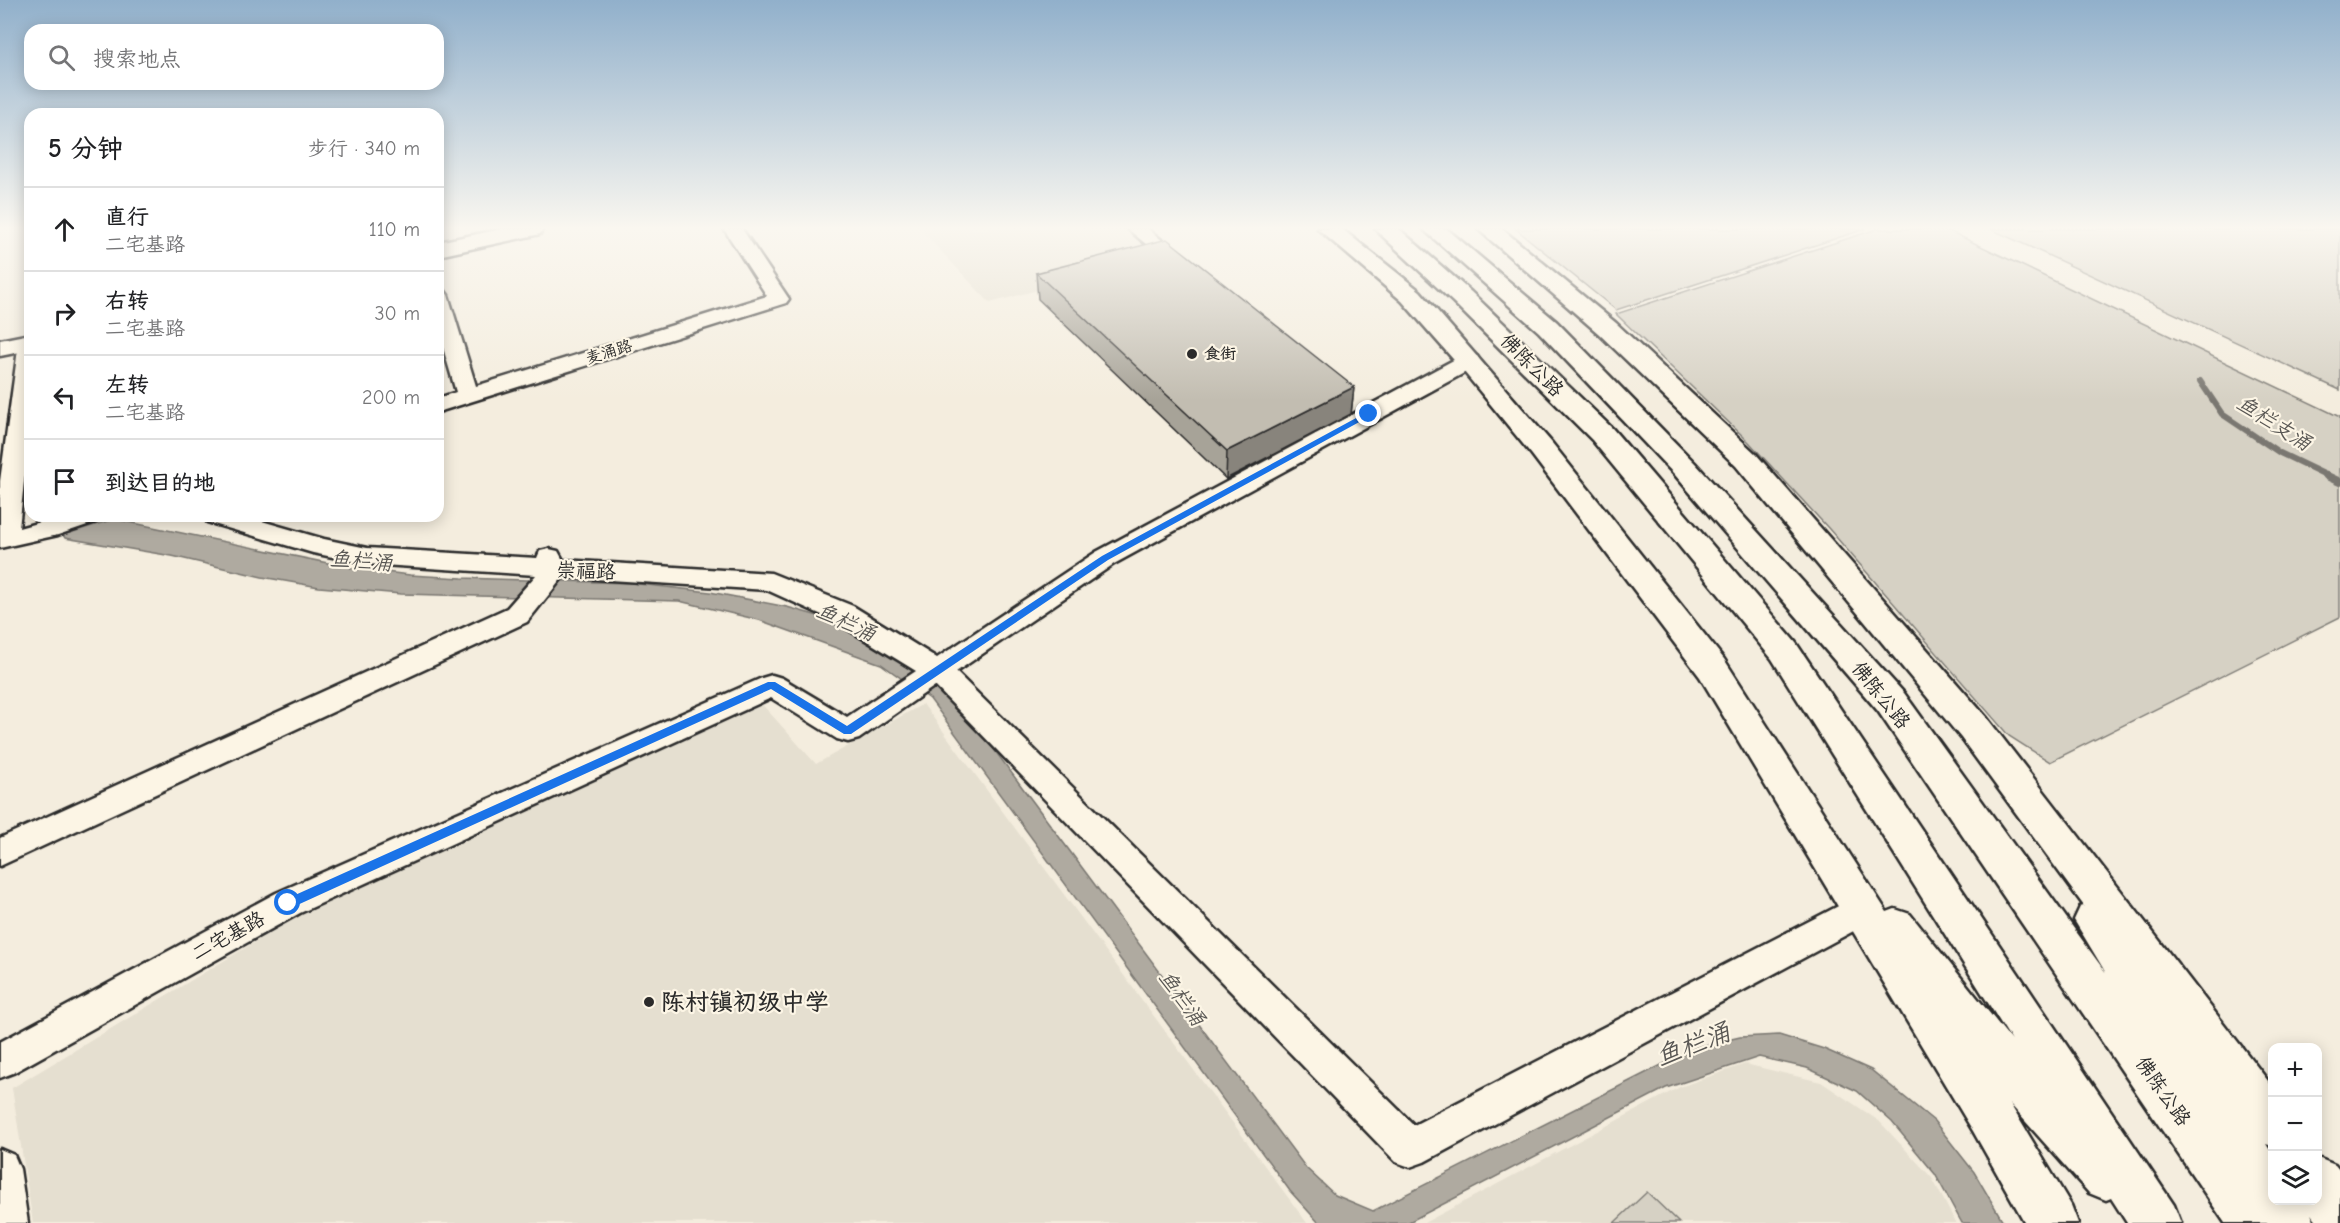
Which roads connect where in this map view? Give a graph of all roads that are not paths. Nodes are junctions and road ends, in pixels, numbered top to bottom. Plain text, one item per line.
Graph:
1 (771, 286) edge
2 (1399, 286) edge
3 (1450, 286) edge
4 (1500, 286) edge
5 (1557, 286) edge
6 (444, 315) edge
7 (24, 339) edge
8 (0, 341) edge
9 (24, 341) edge
10 (0, 348) edge
11 (1469, 361) junction
12 (24, 382) edge
13 (468, 396) junction
14 (444, 403) edge
15 (70, 522) edge
16 (237, 522) edge
17 (2, 539) edge
18 (551, 566) junction
19 (937, 671) junction
20 (1974, 728) junction
21 (1785, 786) junction
22 (0, 853) edge
23 (1862, 910) junction
24 (0, 1061) edge
25 (2268, 1118) edge
26 (0, 1169) edge
27 (2322, 1187) edge
28 (2268, 1190) edge
29 (2279, 1205) edge
30 (2340, 1212) edge
31 (8, 1223) edge
32 (2053, 1223) edge
33 (2149, 1223) edge
34 (2156, 1223) edge
35 (2255, 1223) edge
36 (2290, 1223) edge

1 - 13 street, 麦涌路
2 - 11 main road
3 - 34 main road, 佛陈公路
4 - 35 main road, 佛陈公路
5 - 20 main road
6 - 13 street
7 - 8 main road
9 - 10 main road
11 - 19 street, 二宅基路
11 - 21 main road
12 - 17 street
13 - 14 street, 麦涌路
15 - 17 street
16 - 18 street, 崇福路
18 - 19 street, 崇福路
18 - 22 street
19 - 23 street, 崇福路
19 - 24 street, 二宅基路
20 - 25 main road
20 - 28 main road
21 - 23 main road
21 - 33 main road
23 - 32 main road
26 - 31 street
27 - 30 main road
29 - 36 main road

